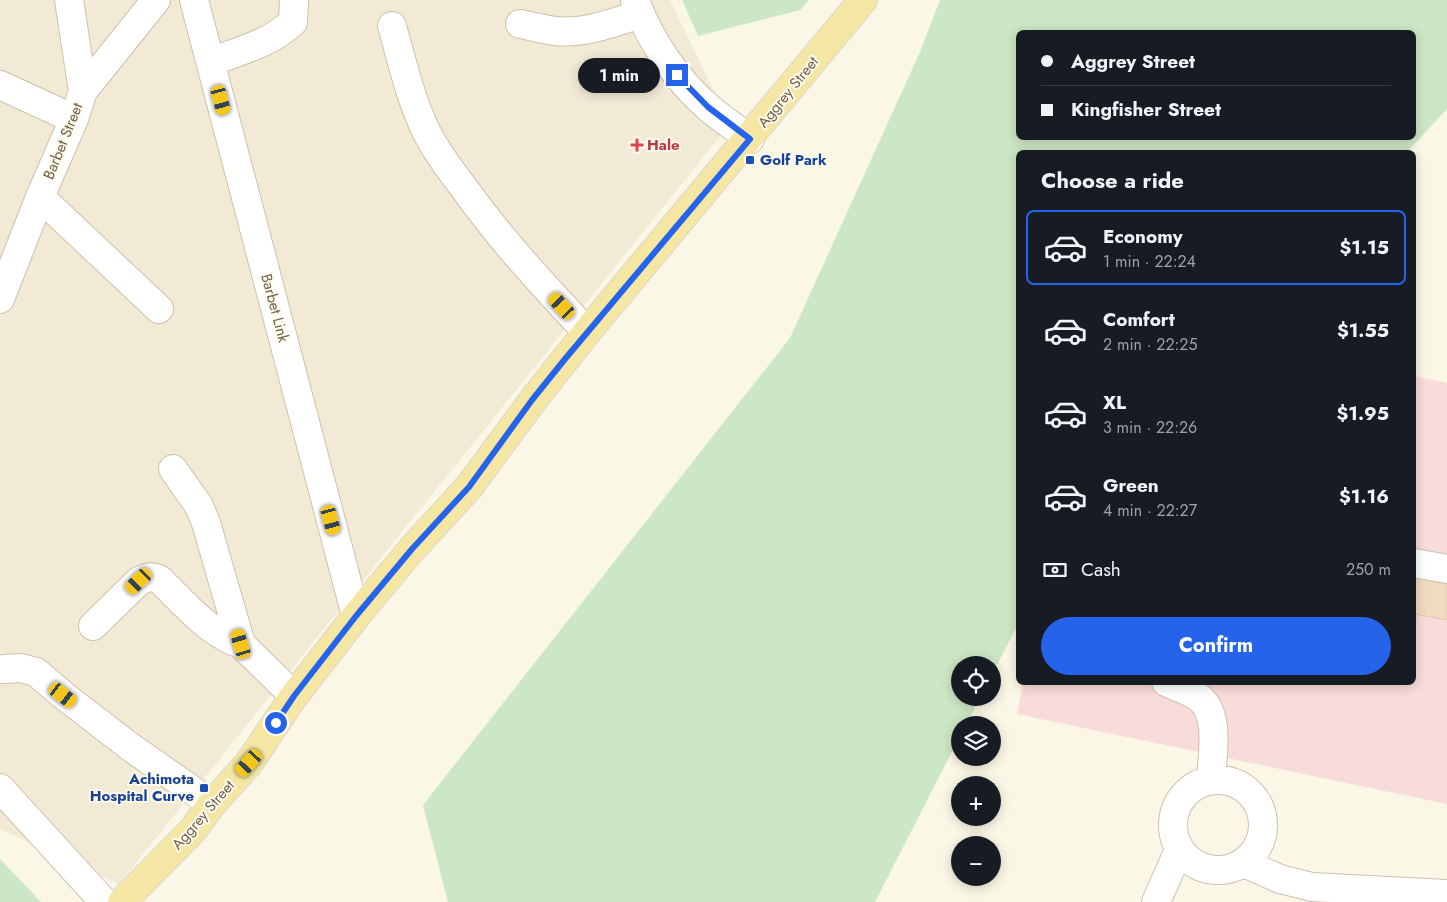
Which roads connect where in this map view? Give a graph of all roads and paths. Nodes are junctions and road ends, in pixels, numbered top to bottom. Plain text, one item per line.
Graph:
1 (69, 0) edge
2 (156, 0) edge
3 (194, 0) edge
4 (294, 0) edge
5 (864, 0) edge
6 (637, 7) edge
7 (520, 24) dead end
8 (392, 26) dead end
9 (211, 62) junction
10 (0, 85) edge
11 (83, 91) junction
12 (74, 119) junction
13 (750, 139) junction
14 (40, 197) junction
15 (0, 299) edge
16 (159, 309) dead end
17 (587, 332) junction
18 (173, 469) dead end
19 (1416, 563) edge
20 (1447, 569) edge
21 (356, 616) junction
22 (94, 626) dead end
23 (241, 644) junction
24 (4, 669) dead end
25 (1172, 685) edge
26 (294, 696) junction
27 (1212, 780) junction
28 (0, 788) edge
29 (212, 804) junction
30 (1179, 850) junction
31 (1244, 863) junction
32 (1447, 894) edge
33 (104, 902) edge
34 (122, 902) edge
35 (1156, 902) edge

1 - 11 street
2 - 11 street, Barbet Street
3 - 9 street, Barbet Link
4 - 9 street
5 - 13 main road, Aggrey Street
6 - 7 street
6 - 13 street
8 - 17 street
9 - 21 street, Barbet Link
10 - 12 street
11 - 12 street, Barbet Street
12 - 14 street, Barbet Street
13 - 17 main road, Aggrey Street
14 - 15 street, Barbet Street
14 - 16 street
17 - 21 main road, Aggrey Street
18 - 23 street
19 - 20 street
21 - 26 main road, Aggrey Street
22 - 23 street
23 - 26 street
24 - 29 street
25 - 27 street
26 - 29 main road, Aggrey Street
27 - 30 street
27 - 31 street
28 - 33 street
29 - 34 main road, Aggrey Street
30 - 31 street
30 - 35 street
31 - 32 street

